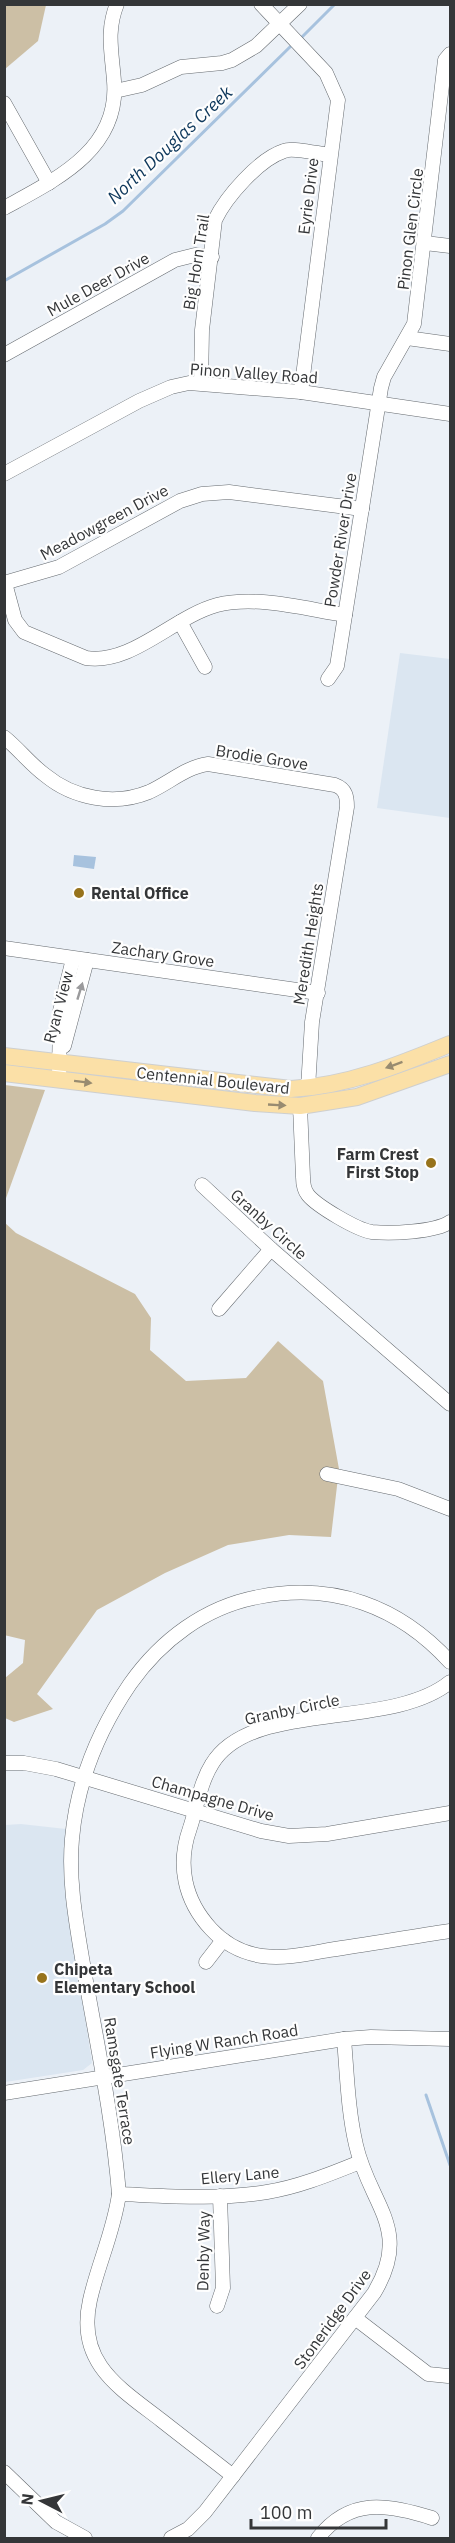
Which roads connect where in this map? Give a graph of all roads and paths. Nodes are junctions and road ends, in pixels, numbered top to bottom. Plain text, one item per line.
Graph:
1 (117, 4) edge
2 (261, 4) edge
3 (300, 4) edge
4 (279, 25) junction
5 (450, 54) edge
6 (115, 91) junction
7 (4, 103) edge
8 (444, 147) edge
9 (330, 155) junction
10 (49, 183) junction
11 (4, 208) edge
12 (425, 243) junction
13 (450, 246) edge
14 (212, 257) junction
15 (407, 338) junction
16 (450, 344) edge
17 (4, 355) edge
18 (201, 383) junction
19 (301, 392) junction
20 (379, 402) junction
21 (450, 414) edge
22 (4, 474) edge
23 (362, 509) junction
24 (5, 583) edge
25 (345, 615) junction
26 (180, 622) junction
27 (205, 667) dead end
28 (328, 679) dead end
29 (4, 737) edge
30 (346, 807) joint
31 (4, 948) edge
32 (73, 959) junction
33 (87, 960) junction
34 (318, 993) junction
35 (450, 1046) edge
36 (4, 1056) edge
37 (60, 1062) junction
38 (450, 1064) edge
39 (4, 1073) edge
40 (59, 1079) junction
41 (308, 1088) junction
42 (300, 1106) junction
43 (202, 1185) dead end
44 (450, 1222) edge
45 (271, 1249) junction
46 (219, 1309) dead end
47 (450, 1404) edge
48 (327, 1474) dead end
49 (450, 1509) edge
50 (450, 1662) edge
51 (450, 1682) edge
52 (4, 1763) edge
53 (84, 1778) junction
54 (195, 1811) junction
55 (450, 1813) edge
56 (450, 1931) edge
57 (223, 1940) junction
58 (206, 1962) dead end
59 (344, 2039) junction
60 (450, 2039) edge
61 (103, 2078) junction
62 (4, 2093) edge
63 (360, 2162) junction
64 (119, 2194) junction
65 (220, 2196) junction
66 (217, 2306) dead end
67 (355, 2318) junction
68 (448, 2376) dead end
69 (4, 2472) edge
70 (233, 2476) junction
71 (432, 2518) dead end
72 (85, 2538) edge
73 (171, 2538) edge
74 (318, 2538) edge

1 - 6 street
2 - 4 street, Eyrie Drive
3 - 4 street
4 - 6 street
4 - 9 street, Eyrie Drive
5 - 8 street, Pinon Glen Circle
6 - 10 street
7 - 10 street
8 - 12 street, Pinon Glen Circle
9 - 14 street, Big Horn Trail
9 - 19 street, Eyrie Drive
10 - 11 street
12 - 13 street
12 - 15 street, Pinon Glen Circle
14 - 17 street, Mule Deer Drive
14 - 18 street, Big Horn Trail
15 - 16 street
15 - 20 street, Pinon Glen Circle
18 - 19 street, Pinon Valley Road
18 - 22 street, Pinon Valley Road
19 - 20 street, Pinon Valley Road
20 - 21 street, Pinon Valley Road
20 - 23 street, Powder River Drive
23 - 24 street, Meadowgreen Drive
23 - 25 street, Powder River Drive
24 - 26 street
25 - 26 street
25 - 28 street, Powder River Drive
26 - 27 street
29 - 30 street, Brodie Grove
30 - 34 street, Meredith Heights
31 - 32 street, Zachary Grove
32 - 33 street, Zachary Grove
32 - 37 street, Ryan View
33 - 34 street, Zachary Grove
37 -> 33 street, Ryan View
34 - 41 street, Meredith Heights
35 -> 41 main road, Centennial Boulevard
36 - 37 main road, Centennial Boulevard
37 - 40 street, Ryan View
37 - 41 main road, Centennial Boulevard
38 - 42 main road, Centennial Boulevard
39 - 40 main road, Centennial Boulevard
40 -> 42 main road, Centennial Boulevard
42 - 44 street
43 - 45 street, Granby Circle
45 - 46 street
45 - 47 street, Granby Circle
48 - 49 street
50 - 53 street, Ramsgate Terrace
51 - 54 street, Granby Circle
52 - 53 street, Champagne Drive
53 - 54 street, Champagne Drive
53 - 61 street, Ramsgate Terrace
54 - 55 street, Champagne Drive
54 - 57 street, Granby Circle
56 - 57 street, Granby Circle
57 - 58 street
59 - 60 street, Flying W Ranch Road
59 - 61 street, Flying W Ranch Road
59 - 63 street, Stoneridge Drive
61 - 62 street, Flying W Ranch Road
61 - 64 street, Ramsgate Terrace
63 - 65 street, Ellery Lane
63 - 67 street, Stoneridge Drive
64 - 65 street, Ellery Lane
64 - 70 street, Ramsgate Terrace
65 - 66 street, Denby Way
67 - 68 street
67 - 70 street, Stoneridge Drive
69 - 72 street
70 - 73 street, Stoneridge Drive
71 - 74 street

